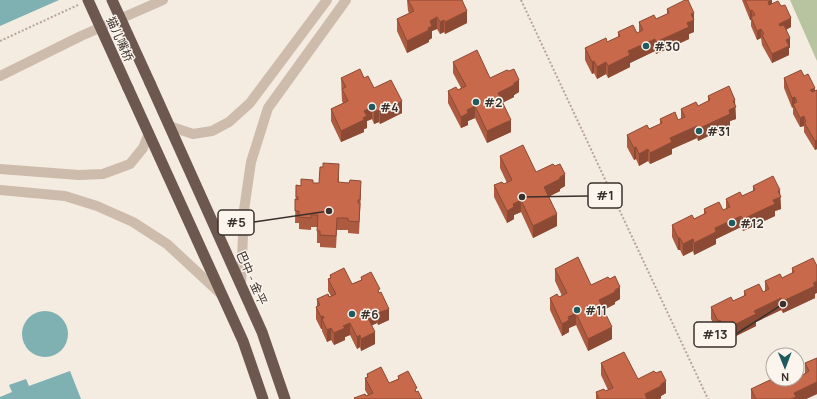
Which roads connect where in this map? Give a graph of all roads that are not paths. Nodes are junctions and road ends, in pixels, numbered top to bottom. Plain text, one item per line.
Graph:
1 (112, 0) edge
2 (163, 0) edge
3 (327, 0) edge
4 (346, 0) edge
5 (85, 2) edge
6 (0, 76) edge
7 (150, 83) joint
8 (169, 126) junction
9 (149, 133) junction
10 (0, 169) edge
11 (0, 190) edge
12 (241, 284) junction
13 (222, 294) junction
14 (263, 399) edge
15 (285, 399) edge

1 - 7 highway, 猫儿嘴桥, bridge
2 - 6 street
3 - 8 street
4 - 12 street
5 - 9 highway, 猫儿嘴桥, bridge
7 - 8 highway, 巴中 - 金平
8 - 12 highway, 巴中 - 金平
9 - 10 street
9 - 13 highway
11 - 13 street
12 - 15 highway, 巴中 - 金平
13 - 14 highway

